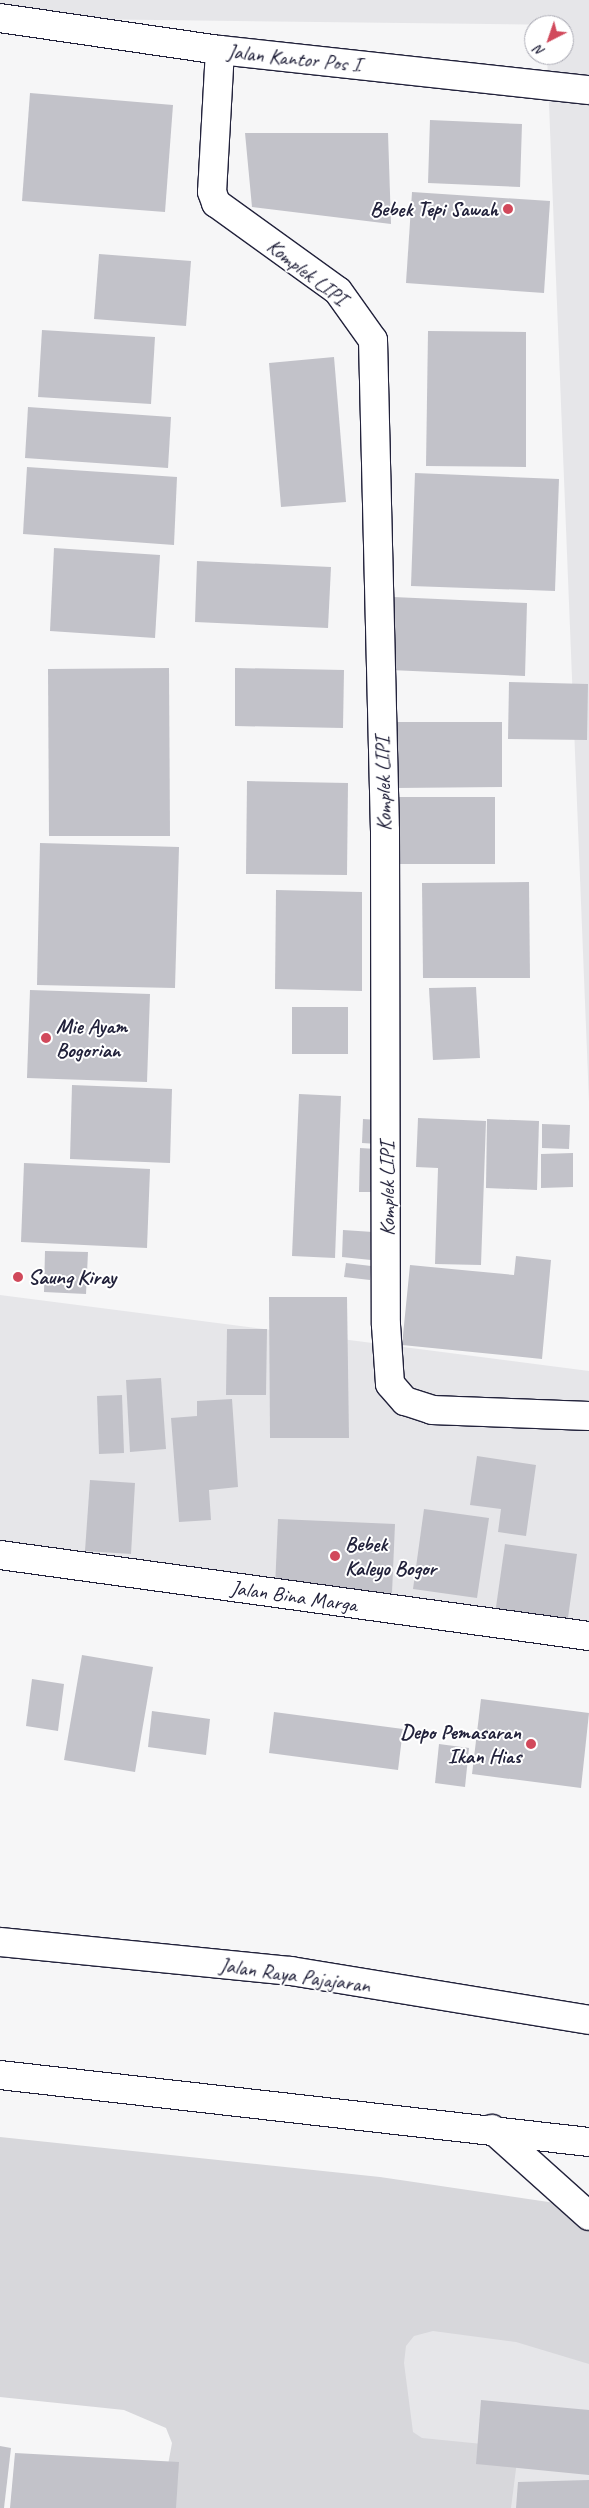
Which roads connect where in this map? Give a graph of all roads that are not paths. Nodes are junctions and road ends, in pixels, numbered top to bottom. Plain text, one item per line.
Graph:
1 (0, 18) edge
2 (220, 50) junction
3 (589, 90) edge
4 (589, 1416) edge
5 (0, 1556) edge
6 (589, 1636) edge
7 (0, 1942) edge
8 (589, 2020) edge
9 (0, 2075) edge
10 (492, 2129) junction
11 (589, 2142) edge
12 (589, 2216) edge

1 - 2 main road, Jalan Kantor Pos I
2 - 3 main road, Jalan Kantor Pos I
2 - 4 main road, Komplek LIPI
5 - 6 main road, Jalan Bina Marga
7 - 8 main road, Jalan Raya Pajajaran
9 - 10 main road
10 - 11 main road
10 - 12 main road

